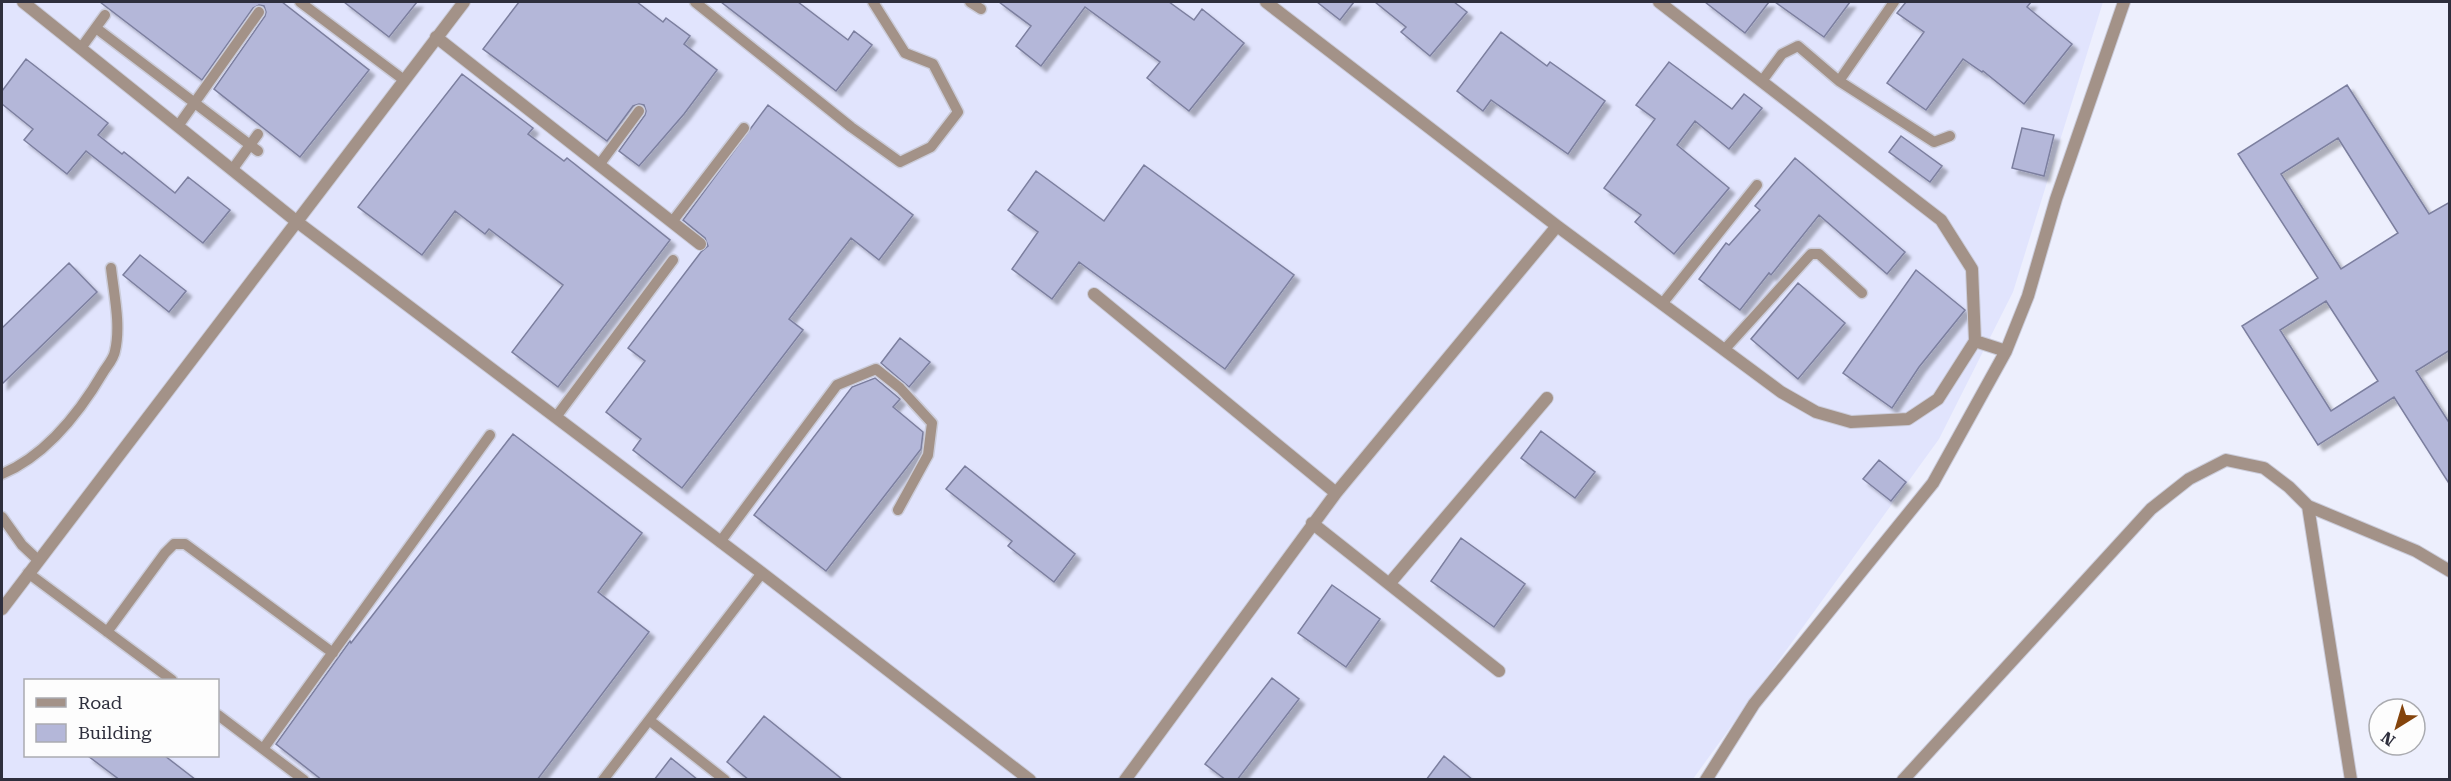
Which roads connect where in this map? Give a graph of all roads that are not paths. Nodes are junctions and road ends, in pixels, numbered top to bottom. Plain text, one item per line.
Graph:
1 (23, 2) edge
2 (300, 2) edge
3 (464, 2) edge
4 (695, 2) edge
5 (873, 2) edge
6 (970, 2) edge
7 (1266, 2) edge
8 (1659, 2) edge
9 (1894, 2) edge
10 (2124, 2) edge
11 (981, 9) dead end
12 (259, 12) dead end
13 (105, 15) dead end
14 (96, 28) junction
15 (436, 37) junction
16 (81, 48) junction
17 (404, 80) junction
18 (1762, 81) junction
19 (1839, 81) junction
20 (196, 103) junction
21 (639, 111) dead end
22 (178, 126) junction
23 (744, 128) dead end
24 (258, 134) dead end
25 (1950, 136) dead end
26 (254, 148) junction
27 (599, 165) junction
28 (232, 170) junction
29 (1757, 185) dead end
30 (296, 221) junction
31 (672, 222) junction
32 (1557, 226) junction
33 (700, 244) dead end
34 (673, 260) dead end
35 (111, 268) dead end
36 (1862, 292) dead end
37 (1094, 294) dead end
38 (1662, 304) junction
39 (1974, 341) junction
40 (1724, 350) junction
41 (2006, 351) junction
42 (1547, 398) dead end
43 (556, 417) junction
44 (490, 435) dead end
45 (2, 474) edge
46 (1336, 493) junction
47 (2308, 506) junction
48 (898, 510) dead end
49 (2, 517) edge
50 (1312, 523) junction
51 (720, 542) junction
52 (38, 560) junction
53 (2450, 572) edge
54 (28, 573) junction
55 (762, 573) junction
56 (1389, 584) junction
57 (2, 609) edge
58 (107, 632) junction
59 (333, 653) junction
60 (1499, 671) dead end
61 (169, 679) edge
62 (219, 716) edge
63 (649, 720) junction
64 (263, 748) junction
65 (304, 780) edge
66 (603, 780) edge
67 (725, 780) edge
68 (1030, 780) edge
69 (1125, 780) edge
70 (1706, 780) edge
71 (1903, 780) edge
72 (2351, 780) edge

1 - 16 street
2 - 17 lane
3 - 15 street
4 - 5 lane
6 - 11 lane
7 - 32 street
8 - 18 street
9 - 19 lane
10 - 41 street
12 - 20 lane
13 - 14 lane
14 - 16 lane
14 - 20 lane
15 - 17 street
15 - 27 street
16 - 22 street
17 - 30 street
18 - 19 lane
18 - 39 street
19 - 25 lane
20 - 22 lane
20 - 26 lane
21 - 27 lane
22 - 28 street
23 - 31 lane
24 - 26 lane
26 - 28 lane
27 - 31 street
28 - 30 street
29 - 38 lane
30 - 43 street
30 - 52 street
31 - 33 street
32 - 38 street
32 - 46 street
34 - 43 lane
35 - 45 lane
36 - 40 lane
37 - 46 street
38 - 40 street
39 - 40 street
39 - 41 street
41 - 70 street
42 - 56 street
43 - 51 street
44 - 59 lane
46 - 50 street
47 - 53 street
47 - 71 street
47 - 72 street
48 - 51 lane
49 - 52 lane
50 - 56 street
50 - 69 street
51 - 55 street
52 - 54 street
54 - 57 street
54 - 58 lane
55 - 63 lane
55 - 68 street
56 - 60 street
58 - 59 lane
58 - 61 lane
59 - 64 lane
62 - 64 lane
63 - 66 lane
63 - 67 lane
64 - 65 lane

